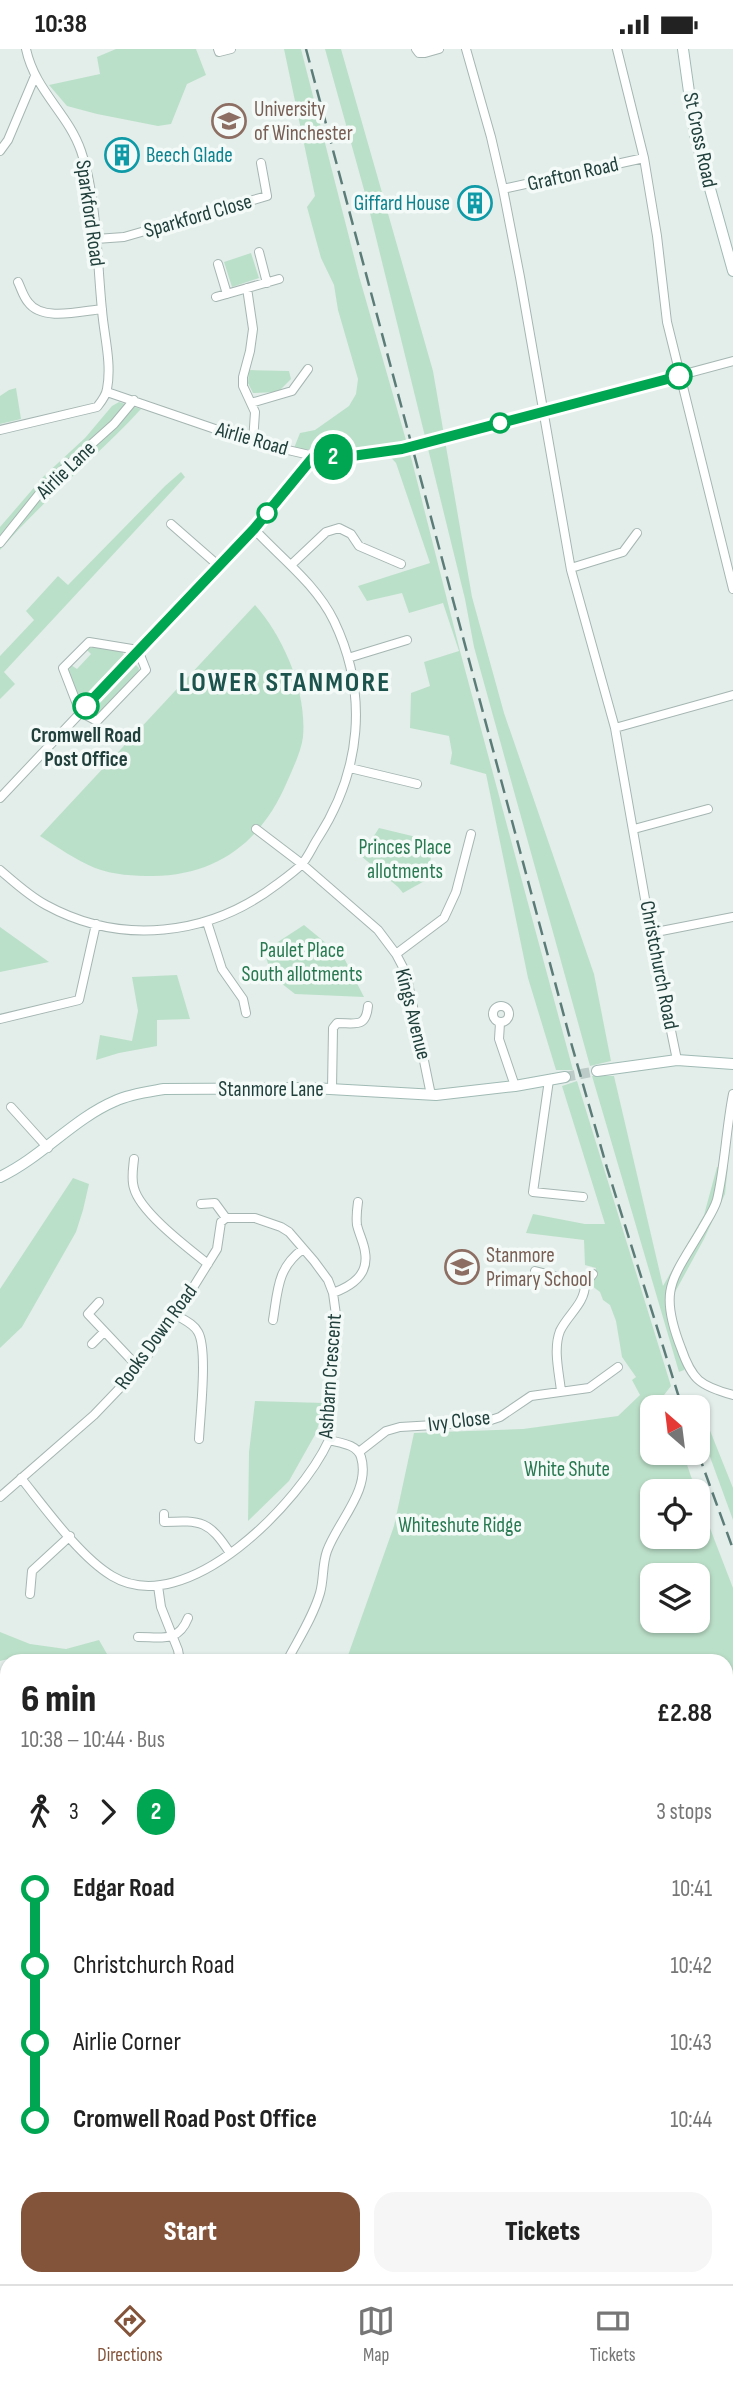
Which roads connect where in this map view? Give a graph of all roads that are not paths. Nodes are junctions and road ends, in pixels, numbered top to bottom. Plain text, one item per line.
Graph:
1 (26, 49) edge
2 (218, 49) edge
3 (231, 49) edge
4 (416, 49) edge
5 (439, 49) edge
6 (466, 49) edge
7 (617, 49) edge
8 (683, 49) edge
9 (36, 76) junction
10 (0, 151) edge
11 (644, 158) junction
12 (261, 163) dead end
13 (503, 189) junction
14 (96, 239) junction
15 (259, 252) dead end
16 (218, 264) dead end
17 (733, 271) edge
18 (279, 279) dead end
19 (18, 282) dead end
20 (267, 283) junction
21 (247, 288) junction
22 (227, 294) junction
23 (216, 297) dead end
24 (102, 309) junction
25 (733, 361) edge
26 (308, 369) dead end
27 (679, 376) junction
28 (107, 392) junction
29 (134, 400) junction
30 (251, 403) junction
31 (544, 411) junction
32 (0, 430) edge
33 (253, 442) junction
34 (427, 443) tunnel mouth
35 (402, 449) tunnel mouth
36 (314, 456) junction
37 (171, 524) dead end
38 (254, 529) junction
39 (637, 533) dead end
40 (0, 543) edge
41 (401, 564) dead end
42 (291, 565) junction
43 (219, 566) junction
44 (571, 568) junction
45 (733, 589) edge
46 (407, 640) dead end
47 (138, 650) junction
48 (348, 658) junction
49 (733, 695) edge
50 (80, 712) junction
51 (615, 728) junction
52 (350, 768) junction
53 (417, 784) dead end
54 (0, 798) edge
55 (708, 809) dead end
56 (256, 829) dead end
57 (634, 829) junction
58 (471, 834) dead end
59 (302, 864) junction
60 (0, 870) edge
61 (733, 917) edge
62 (207, 922) junction
63 (96, 925) junction
64 (651, 933) junction
65 (396, 954) junction
66 (368, 1006) dead end
67 (246, 1013) dead end
68 (0, 1019) edge
69 (500, 1023) dead end
70 (677, 1060) junction
71 (733, 1064) edge
72 (597, 1071) tunnel mouth
73 (565, 1077) tunnel mouth
74 (548, 1080) junction
75 (515, 1086) junction
76 (332, 1089) junction
77 (733, 1094) edge
78 (431, 1095) junction
79 (11, 1107) dead end
80 (48, 1148) junction
81 (134, 1159) dead end
82 (0, 1177) edge
83 (122, 1191) dead end
84 (134, 1191) junction
85 (583, 1197) dead end
86 (358, 1202) dead end
87 (201, 1204) dead end
88 (226, 1218) junction
89 (303, 1249) junction
90 (208, 1264) junction
91 (534, 1271) dead end
92 (593, 1274) dead end
93 (585, 1284) junction
94 (333, 1293) junction
95 (99, 1302) dead end
96 (176, 1315) junction
97 (273, 1321) dead end
98 (104, 1332) junction
99 (92, 1344) dead end
100 (139, 1367) junction
101 (618, 1367) dead end
102 (561, 1391) junction
103 (733, 1395) edge
104 (190, 1419) dead end
105 (200, 1420) junction
106 (199, 1439) dead end
107 (329, 1440) junction
108 (359, 1452) junction
109 (21, 1478) junction
110 (0, 1497) edge
111 (164, 1514) dead end
112 (70, 1536) junction
113 (229, 1553) junction
114 (158, 1586) junction
115 (30, 1594) dead end
116 (188, 1618) dead end
117 (138, 1637) dead end
118 (173, 1637) junction
119 (179, 1654) edge
120 (291, 1654) edge

1 - 9 street, Sparkford Road
2 - 3 street
4 - 5 street
6 - 13 street, Christchurch Road
7 - 11 street
8 - 17 street, St Cross Road
9 - 10 street
9 - 14 street, Sparkford Road
11 - 13 street, Grafton Road
11 - 27 street
12 - 14 street, Sparkford Close
13 - 31 street, Christchurch Road
14 - 24 street, Sparkford Road
15 - 20 street
16 - 22 street
18 - 20 street
19 - 24 street
20 - 21 street
21 - 22 street
21 - 30 street
22 - 23 street
24 - 28 street, Sparkford Road
25 - 27 street
26 - 30 street
27 - 31 street
27 - 45 street
28 - 29 street, Airlie Road
28 - 32 street
29 - 33 street, Airlie Road
29 - 40 street, Airlie Lane
30 - 33 street
31 - 34 street
31 - 44 street, Christchurch Road
33 - 36 street, Airlie Road
35 - 36 street, Airlie Road
36 - 38 street
37 - 43 street
38 - 42 street
38 - 43 street
39 - 44 street
41 - 42 street
42 - 48 street
43 - 47 street
44 - 51 street, Christchurch Road
46 - 48 street
47 - 50 street
47 - 50 street
47 - 50 street
48 - 52 street
49 - 51 street
50 - 54 street
51 - 57 street, Christchurch Road
52 - 53 street
52 - 59 street
55 - 57 street
56 - 59 street, Kings Avenue
57 - 64 street, Christchurch Road
58 - 65 street
59 - 62 street
59 - 65 street, Kings Avenue
60 - 63 street
61 - 64 street
62 - 63 street
62 - 67 street
63 - 68 street
64 - 70 street, Christchurch Road
65 - 78 street, Kings Avenue
66 - 76 street
69 - 75 street
70 - 71 street
70 - 72 street
73 - 74 street, Stanmore Lane
74 - 75 street, Stanmore Lane
74 - 85 street
75 - 78 street, Stanmore Lane
76 - 78 street, Stanmore Lane
76 - 80 street, Stanmore Lane
77 - 103 street
79 - 80 street
80 - 82 street, Stanmore Lane
81 - 84 street
83 - 84 street
84 - 90 street
86 - 94 street
87 - 88 street
88 - 89 street, Ashbarn Crescent
88 - 90 street, Rooks Down Road
89 - 94 street, Ashbarn Crescent
89 - 97 street
90 - 96 street, Rooks Down Road
91 - 93 street
92 - 93 street
93 - 102 street
94 - 107 street, Ashbarn Crescent
95 - 98 street
96 - 100 street, Rooks Down Road
96 - 105 street
98 - 99 street
98 - 100 street
100 - 109 street, Rooks Down Road
101 - 102 street, Ivy Close
102 - 108 street, Ivy Close
104 - 105 street
105 - 106 street
107 - 108 street
107 - 113 street, Ashbarn Crescent
108 - 120 street
109 - 110 street, Rooks Down Road
109 - 112 street, Ashbarn Crescent
111 - 113 street
112 - 114 street, Ashbarn Crescent
112 - 115 street
113 - 114 street, Ashbarn Crescent
114 - 118 street
116 - 118 street
117 - 118 street
118 - 119 street

